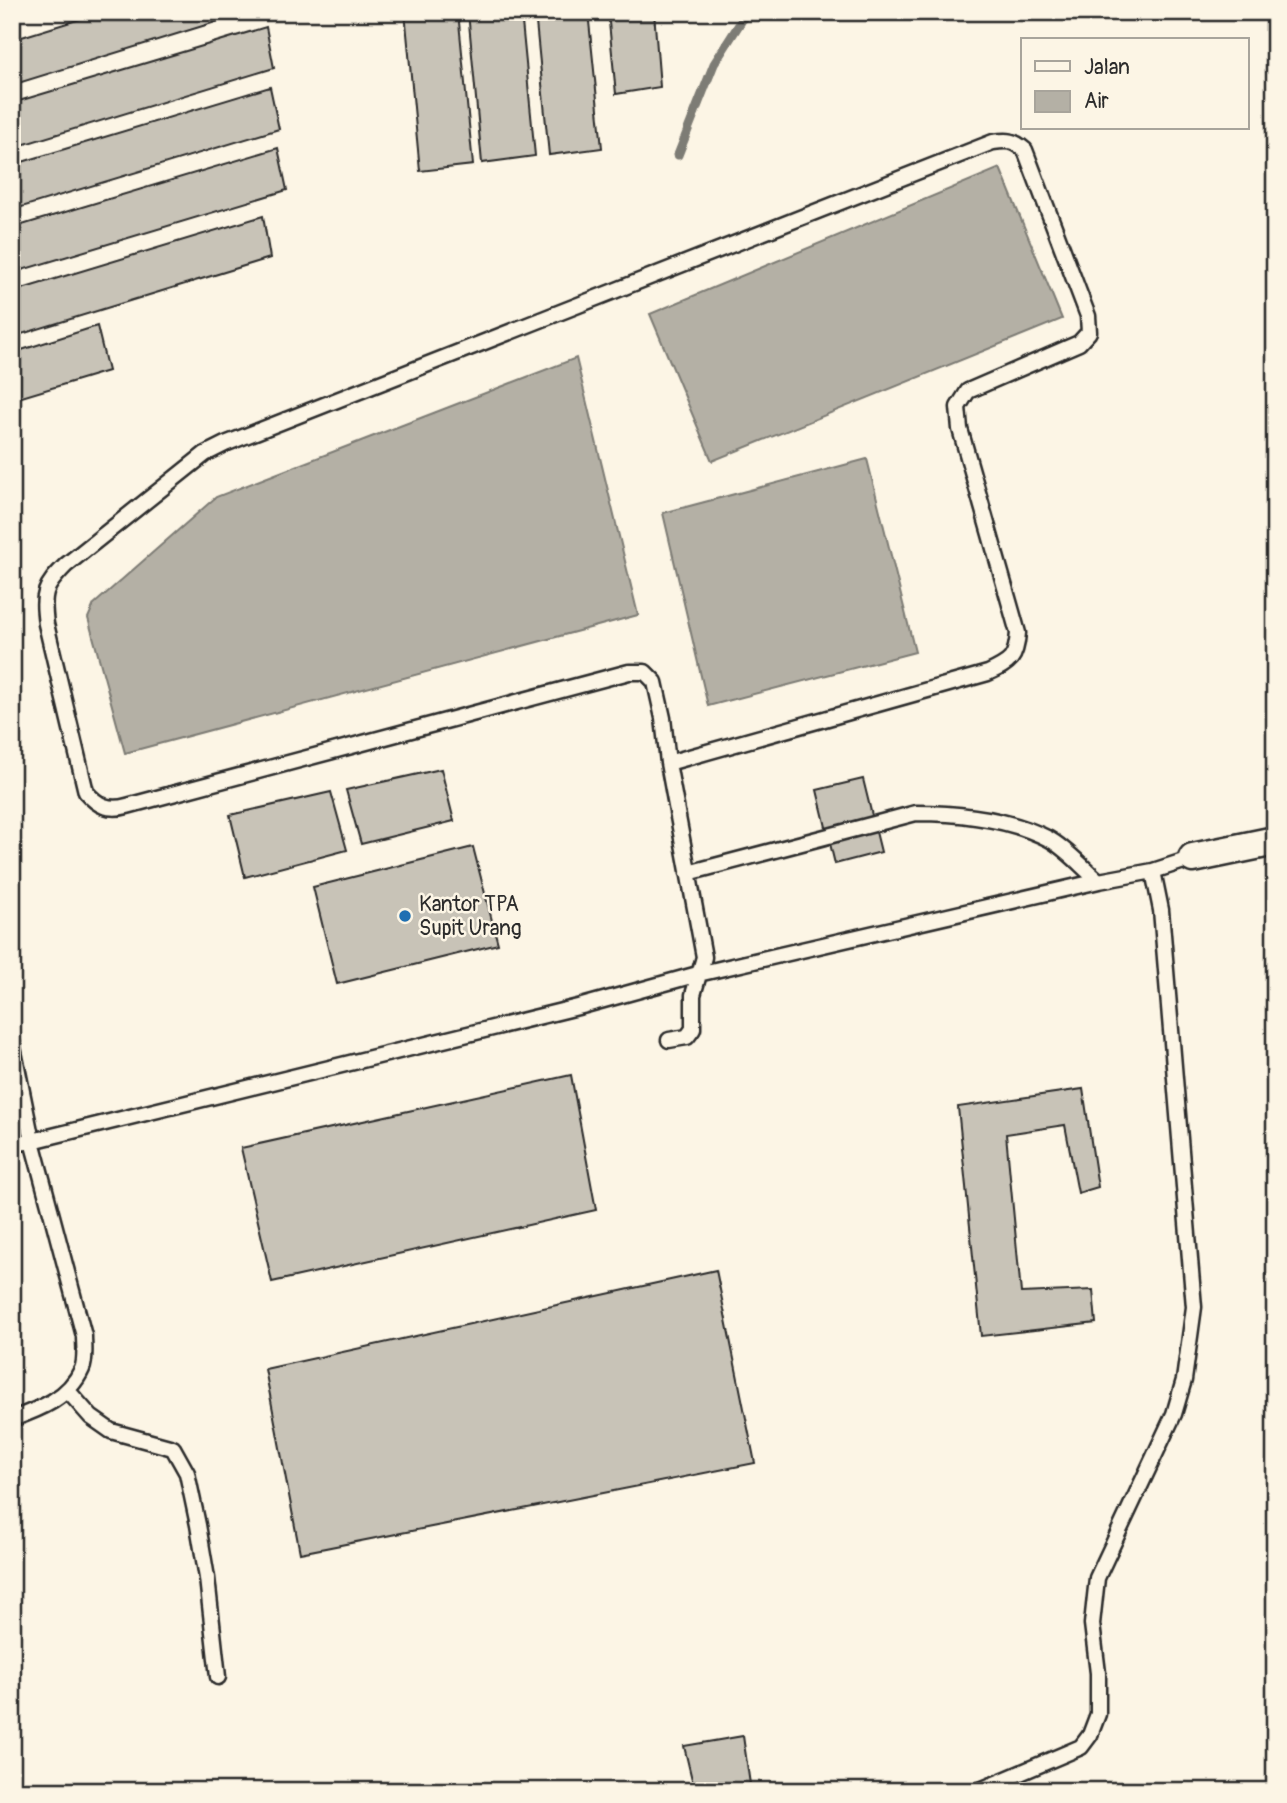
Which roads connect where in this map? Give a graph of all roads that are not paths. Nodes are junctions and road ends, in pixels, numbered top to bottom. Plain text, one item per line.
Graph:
1 (668, 763) junction
2 (1275, 841) edge
3 (1193, 858) joint
4 (1153, 871) junction
5 (688, 873) junction
6 (1099, 881) junction
7 (698, 974) junction
8 (669, 1040) dead end
9 (12, 1042) edge
10 (32, 1141) junction
11 (12, 1144) edge
12 (68, 1391) junction
13 (12, 1419) edge
14 (218, 1677) dead end
15 (978, 1791) edge

1 - 1 lane
1 - 5 lane
2 - 3 street
3 - 4 lane
4 - 6 lane
4 - 15 lane
5 - 6 lane
5 - 7 lane
6 - 7 lane
7 - 8 lane
7 - 10 lane
9 - 10 lane
10 - 11 lane
10 - 12 lane
12 - 13 lane
12 - 14 lane

